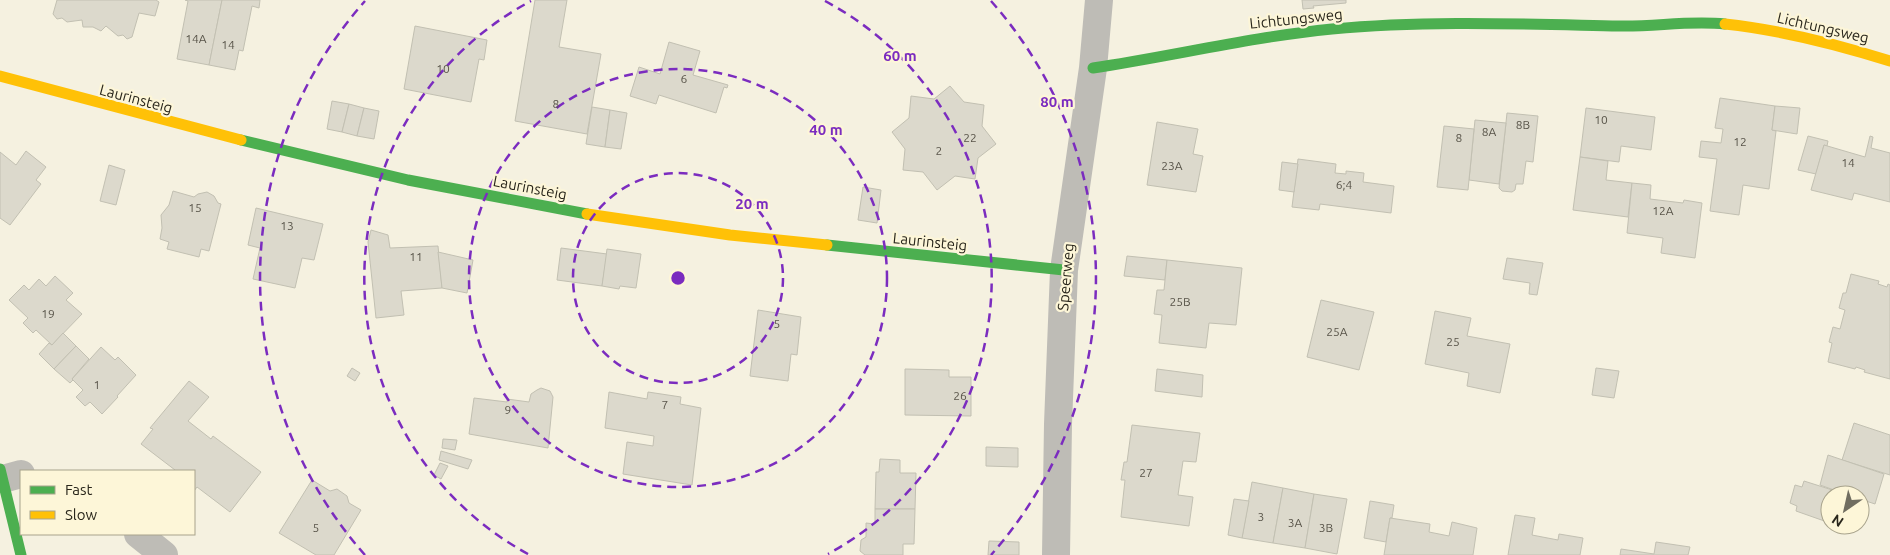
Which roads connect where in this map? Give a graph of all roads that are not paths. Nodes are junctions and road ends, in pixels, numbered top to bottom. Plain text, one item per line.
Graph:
1 (1100, 0) edge
2 (1890, 61) edge
3 (1093, 68) junction
4 (0, 76) edge
5 (1064, 270) junction
6 (8, 474) edge
7 (139, 535) edge
8 (21, 555) edge
9 (164, 555) edge
10 (1056, 555) edge

1 - 3 street, Speerweg
2 - 3 street, Lichtungsweg
3 - 5 street, Speerweg
4 - 5 street, Laurinsteig
5 - 10 street, Speerweg
6 - 8 street
7 - 9 street

